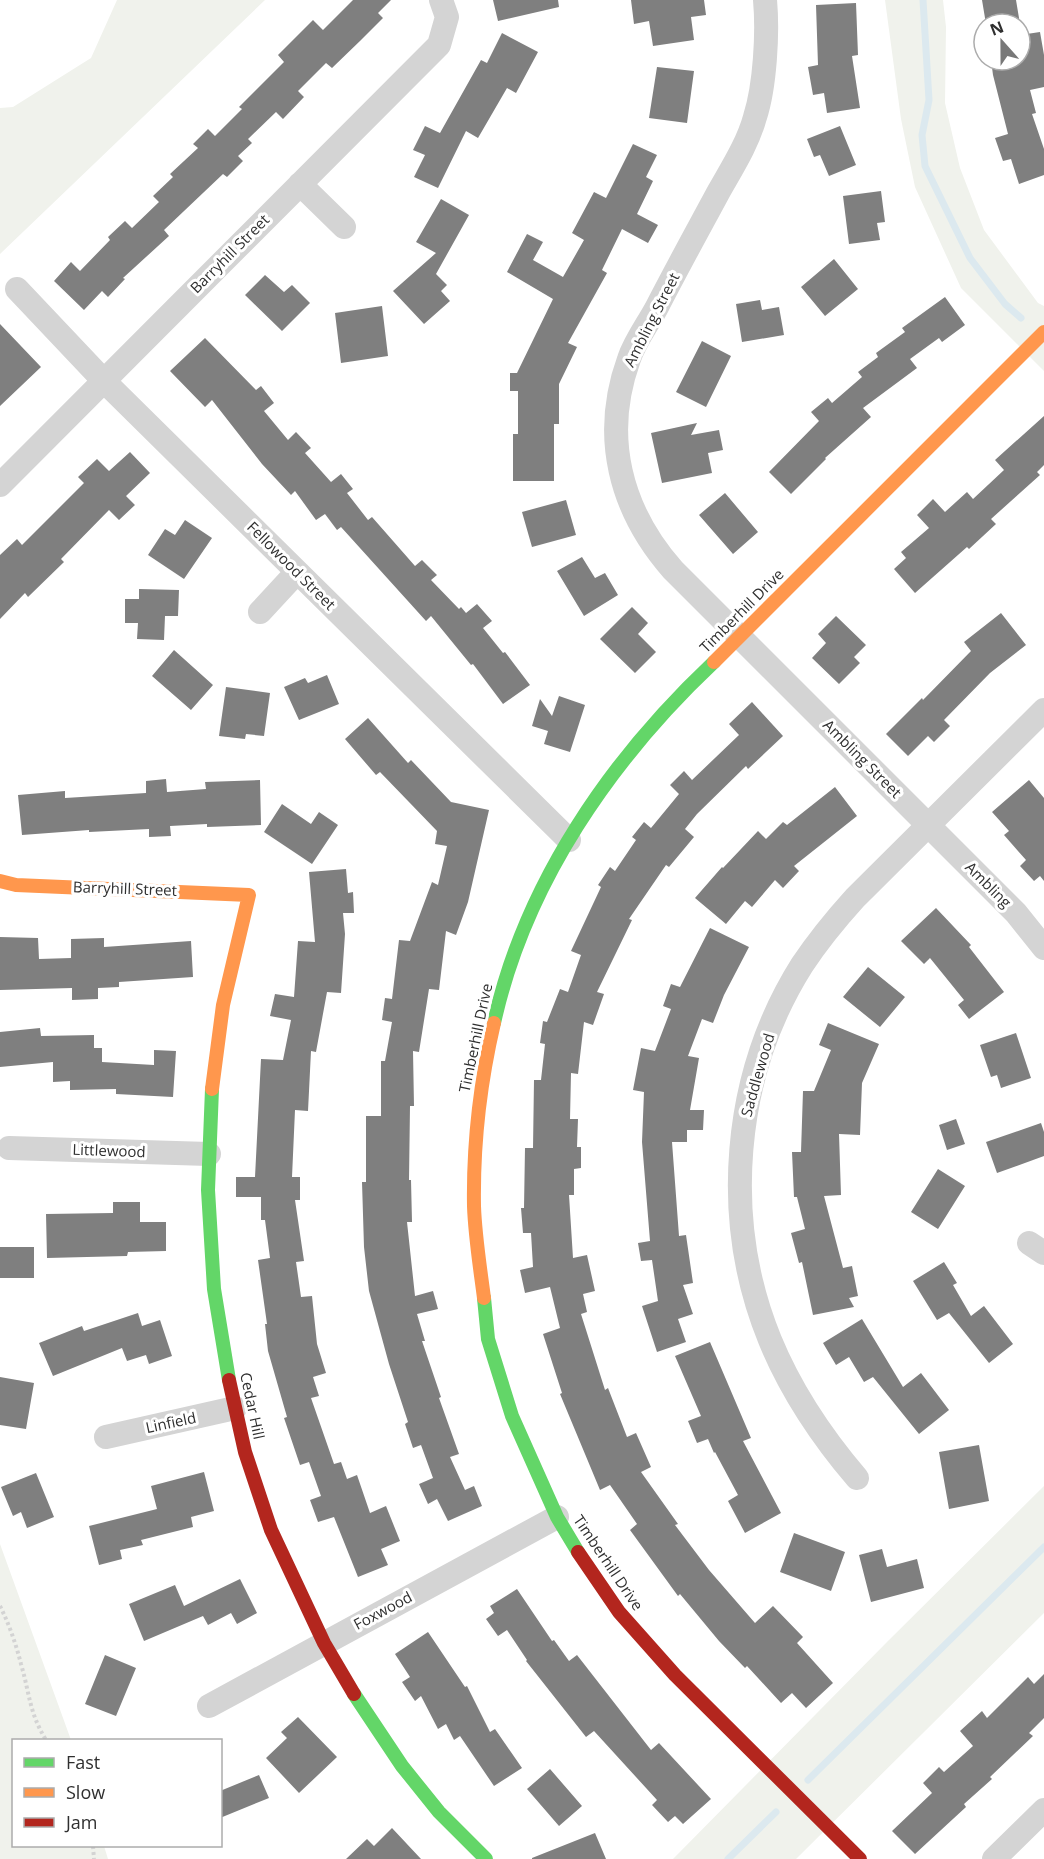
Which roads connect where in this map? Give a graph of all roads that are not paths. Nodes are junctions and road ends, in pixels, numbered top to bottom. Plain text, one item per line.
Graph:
1 (765, 0) edge
2 (444, 8) edge
3 (300, 184) junction
4 (344, 227) dead end
5 (17, 290) dead end
6 (1044, 332) edge
7 (104, 381) junction
8 (0, 485) edge
9 (297, 572) junction
10 (260, 612) dead end
11 (740, 637) junction
12 (1044, 710) edge
13 (928, 825) junction
14 (569, 840) junction
15 (0, 881) edge
16 (249, 895) joint
17 (1044, 948) edge
18 (9, 1148) dead end
19 (209, 1154) junction
20 (236, 1408) junction
21 (106, 1437) dead end
22 (857, 1478) dead end
23 (557, 1517) junction
24 (324, 1643) junction
25 (209, 1706) dead end
26 (1044, 1810) edge
27 (486, 1859) edge
28 (860, 1859) edge
29 (994, 1859) edge

1 - 11 street, Ambling Street
2 - 3 street, Barryhill Street
3 - 4 street
3 - 7 street, Barryhill Street
5 - 7 street, Fellowood Street
6 - 11 street, Timberhill Drive
7 - 8 street, Barryhill Street
7 - 9 street, Fellowood Street
9 - 10 street
9 - 14 street, Fellowood Street
11 - 13 street, Ambling Street
11 - 14 street, Timberhill Drive
12 - 13 street, Saddlewood
13 - 17 street, Ambling
13 - 22 street, Saddlewood
14 - 23 street, Timberhill Drive
15 - 16 street, Barryhill Street
16 - 19 street, Cedar Hill
18 - 19 street, Littlewood
19 - 20 street, Cedar Hill
20 - 21 street, Linfield
20 - 24 street, Cedar Hill
23 - 24 street, Foxwood
23 - 28 street, Timberhill Drive
24 - 25 street, Foxwood
24 - 27 street, Cedar Hill
26 - 29 street

